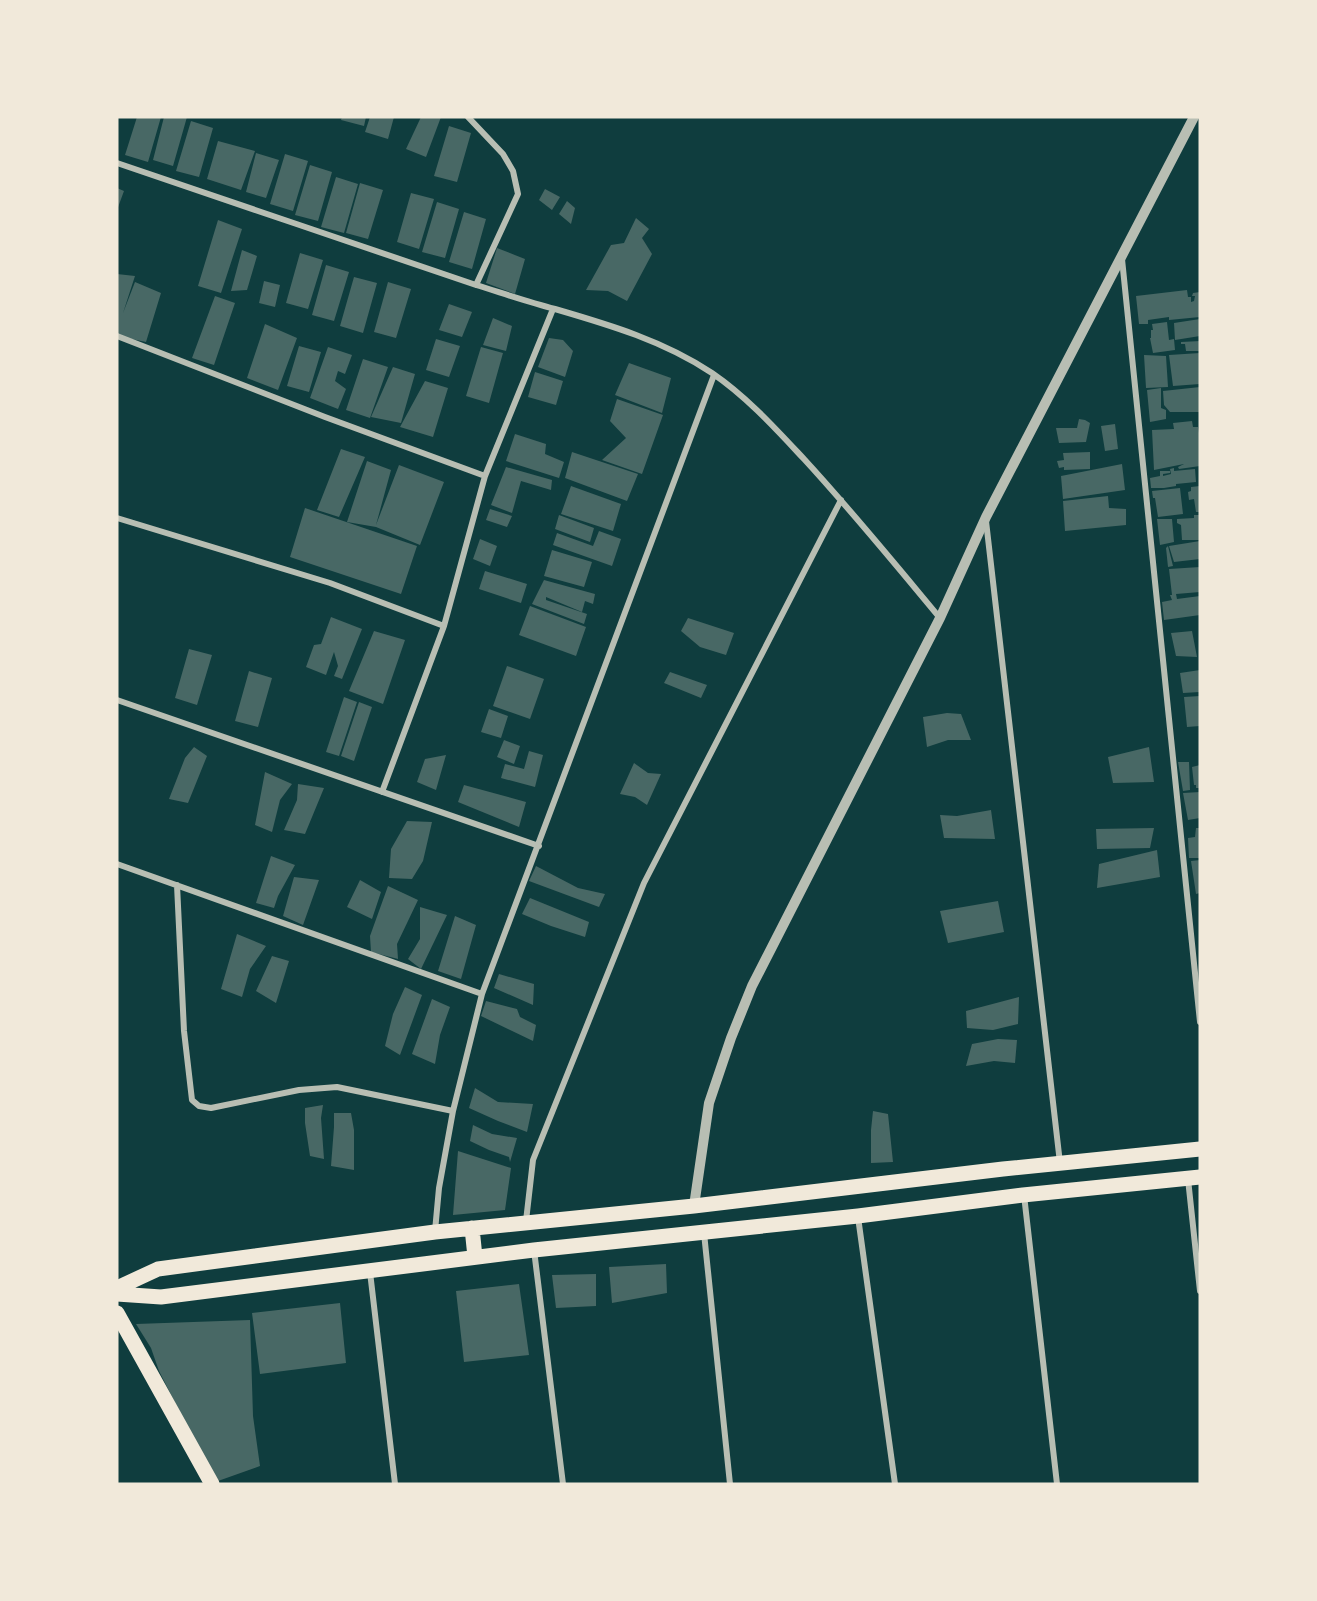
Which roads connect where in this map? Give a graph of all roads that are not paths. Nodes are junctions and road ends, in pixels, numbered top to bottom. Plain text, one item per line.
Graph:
1 (468, 117) edge
2 (1194, 117) edge
3 (117, 163) edge
4 (1122, 258) junction
5 (476, 285) junction
6 (553, 309) junction
7 (117, 336) edge
8 (714, 375) junction
9 (485, 476) junction
10 (841, 500) junction
11 (986, 517) junction
12 (117, 518) edge
13 (940, 618) junction
14 (444, 626) junction
15 (117, 699) edge
16 (382, 792) junction
17 (539, 846) junction
18 (117, 864) edge
19 (177, 885) junction
20 (482, 994) junction
21 (1200, 1022) edge
22 (453, 1111) junction
23 (1200, 1149) edge
24 (1117, 1157) junction
25 (1060, 1164) junction
26 (1194, 1178) edge
27 (1120, 1185) junction
28 (1023, 1195) junction
29 (694, 1206) junction
30 (858, 1216) junction
31 (526, 1222) junction
32 (472, 1228) junction
33 (435, 1232) junction
34 (704, 1232) junction
35 (534, 1250) junction
36 (475, 1257) junction
37 (370, 1272) junction
38 (117, 1288) edge
39 (1200, 1291) edge
40 (117, 1294) edge
41 (117, 1313) edge
42 (212, 1484) edge
43 (395, 1484) edge
44 (563, 1484) edge
45 (730, 1484) edge
46 (895, 1484) edge
47 (1057, 1484) edge

1 - 5 street
2 - 4 street
3 - 5 street
4 - 11 street
4 - 21 street
5 - 6 street
6 - 8 street
6 - 9 street
7 - 9 street
8 - 10 street
8 - 17 street
9 - 14 street
10 - 13 street
10 - 31 street
11 - 13 street
11 - 25 street
12 - 14 street
13 - 29 street
14 - 16 street
15 - 16 street
16 - 17 street
17 - 20 street
18 - 19 street
19 - 20 street
19 - 22 street
20 - 22 street
22 - 33 street
23 - 24 main road
24 - 25 main road
24 - 27 main road
25 - 29 main road
26 - 27 main road
26 - 39 street
27 - 28 main road
28 - 30 main road
28 - 47 street
29 - 31 main road
30 - 34 main road
30 - 46 street
31 - 32 main road
32 - 33 main road
32 - 36 main road
33 - 38 main road
34 - 35 main road
34 - 45 street
35 - 36 main road
35 - 44 street
36 - 37 main road
37 - 40 main road
37 - 43 street
41 - 42 main road

